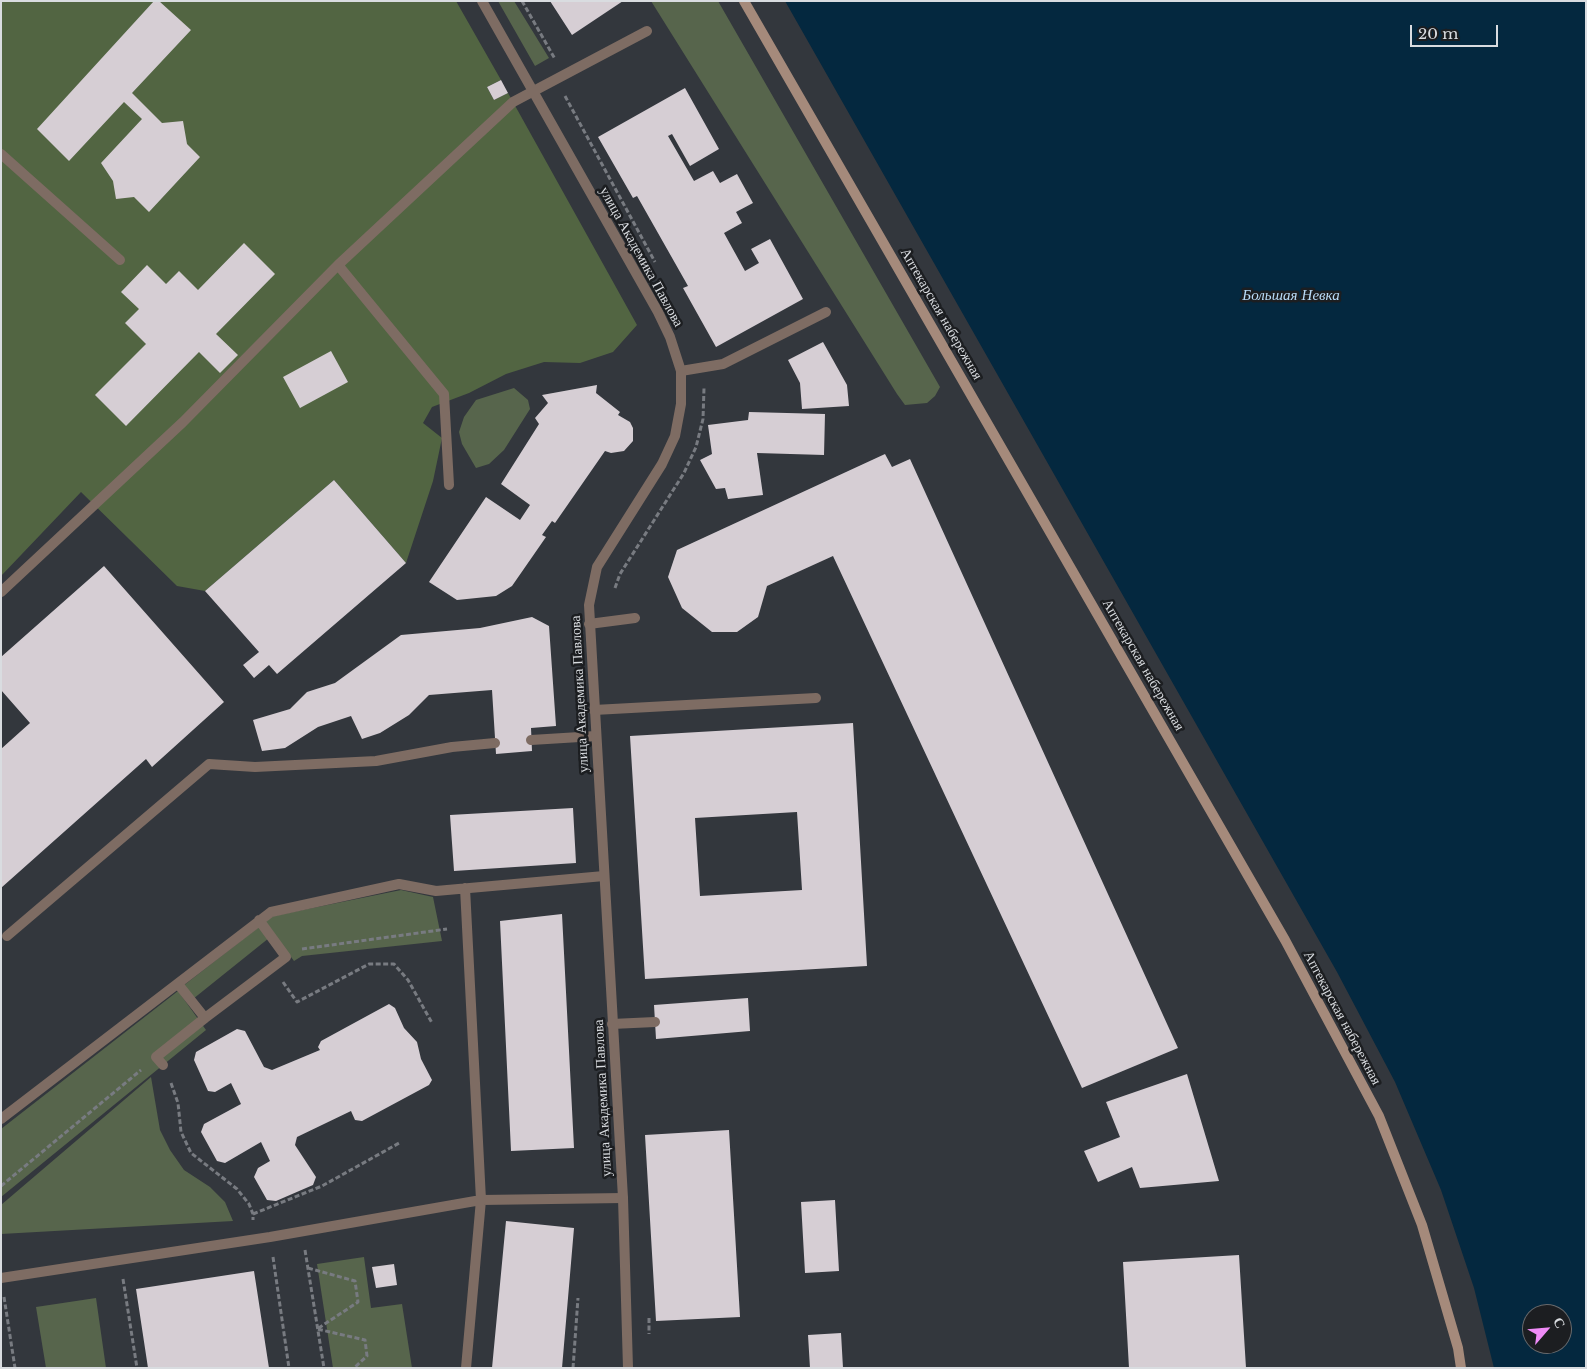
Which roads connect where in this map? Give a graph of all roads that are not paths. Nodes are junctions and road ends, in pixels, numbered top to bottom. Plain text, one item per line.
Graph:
1 (482, 1) edge
2 (744, 1) edge
3 (647, 31) dead end
4 (533, 91) junction
5 (1, 154) edge
6 (120, 260) dead end
7 (338, 265) junction
8 (826, 312) dead end
9 (680, 371) junction
10 (449, 485) dead end
11 (1, 592) edge
12 (635, 618) dead end
13 (589, 624) junction
14 (816, 698) dead end
15 (594, 710) junction
16 (596, 736) junction
17 (532, 740) dead end
18 (495, 743) dead end
19 (604, 876) junction
20 (465, 888) junction
21 (259, 920) junction
22 (7, 936) dead end
23 (178, 984) junction
24 (205, 1018) junction
25 (655, 1022) dead end
26 (612, 1024) junction
27 (160, 1061) road end
28 (1, 1119) edge
29 (623, 1198) junction
30 (482, 1200) junction
31 (1, 1278) edge
32 (466, 1368) edge
33 (628, 1368) edge
34 (1461, 1368) edge

1 - 4 street, улица Академика Павлова
2 - 34 street, Аптекарская набережная
3 - 4 street
4 - 7 street
4 - 9 street, улица Академика Павлова
5 - 6 street
7 - 10 street
7 - 11 street
8 - 9 street
9 - 13 street, улица Академика Павлова
12 - 13 street
13 - 15 street, улица Академика Павлова
14 - 15 street
15 - 16 street, улица Академика Павлова
16 - 17 street
16 - 19 street, улица Академика Павлова
18 - 22 street
19 - 20 street
19 - 26 street, улица Академика Павлова
20 - 21 street
20 - 30 street
21 - 23 street
21 - 24 street
23 - 24 street
23 - 28 street
24 - 27 street
25 - 26 street
26 - 29 street, улица Академика Павлова
29 - 30 street
29 - 33 street, улица Академика Павлова
30 - 31 street
30 - 32 street

